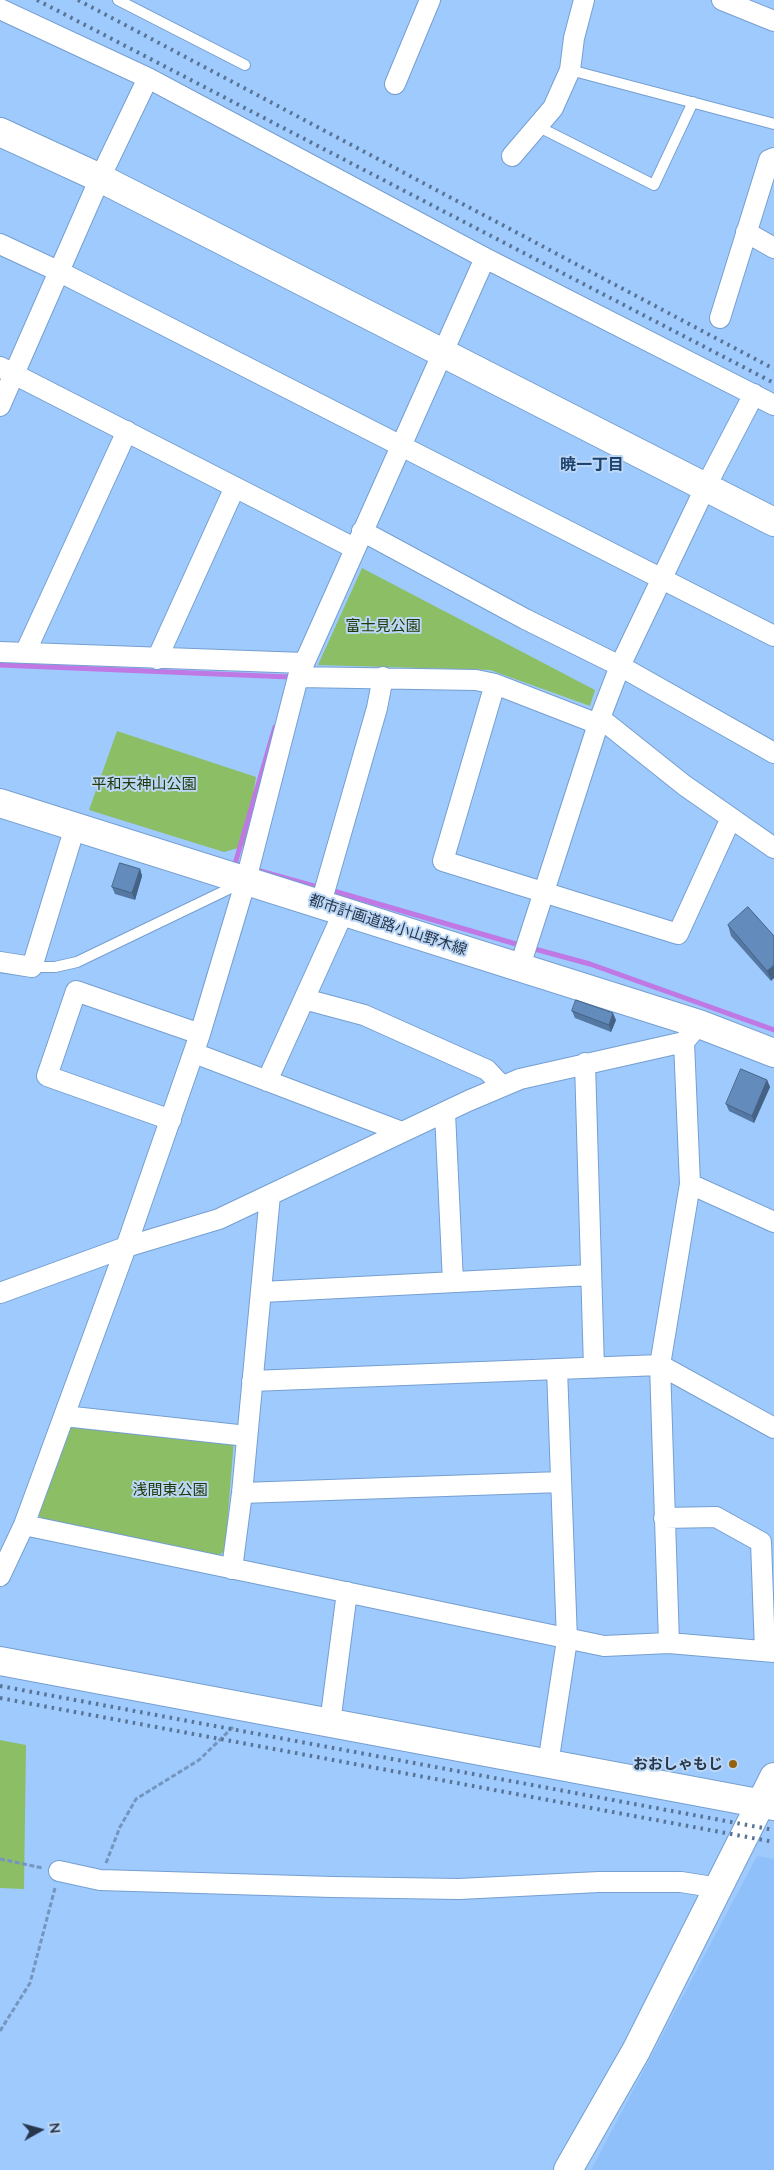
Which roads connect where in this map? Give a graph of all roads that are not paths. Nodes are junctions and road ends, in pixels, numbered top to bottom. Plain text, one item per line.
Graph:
1 (118, 0) edge
2 (430, 0) edge
3 (584, 0) edge
4 (729, 1) edge
5 (0, 9) edge
6 (774, 21) edge
7 (245, 65) dead end
8 (570, 70) junction
9 (148, 78) junction
10 (395, 84) dead end
11 (693, 102) junction
12 (774, 124) edge
13 (539, 127) junction
14 (0, 132) edge
15 (512, 156) dead end
16 (774, 158) edge
17 (100, 178) junction
18 (746, 232) junction
19 (0, 244) edge
20 (774, 248) edge
21 (485, 258) junction
22 (58, 271) junction
23 (720, 318) dead end
24 (442, 352) junction
25 (7, 370) edge
26 (754, 394) junction
27 (774, 405) edge
28 (0, 406) edge
29 (127, 432) junction
30 (400, 445) junction
31 (706, 486) junction
32 (235, 487) junction
33 (774, 522) edge
34 (358, 540) junction
35 (662, 579) junction
36 (774, 636) edge
37 (0, 652) edge
38 (25, 653) junction
39 (157, 659) junction
40 (620, 666) junction
41 (301, 670) junction
42 (382, 677) junction
43 (495, 684) junction
44 (599, 721) junction
45 (774, 752) edge
46 (0, 803) edge
47 (731, 818) junction
48 (75, 827) junction
49 (774, 848) edge
50 (246, 880) junction
51 (543, 893) junction
52 (332, 907) junction
53 (0, 962) edge
54 (520, 966) junction
55 (32, 967) junction
56 (304, 999) junction
57 (692, 1033) junction
58 (197, 1043) junction
59 (774, 1053) edge
60 (585, 1063) junction
61 (266, 1081) junction
62 (502, 1086) junction
63 (445, 1113) junction
64 (171, 1120) junction
65 (402, 1132) junction
66 (690, 1184) junction
67 (270, 1195) junction
68 (774, 1222) edge
69 (126, 1247) junction
70 (591, 1275) junction
71 (453, 1282) junction
72 (262, 1292) junction
73 (0, 1293) edge
74 (660, 1365) junction
75 (594, 1368) junction
76 (557, 1369) junction
77 (252, 1381) junction
78 (64, 1416) junction
79 (774, 1428) edge
80 (247, 1436) junction
81 (561, 1482) junction
82 (242, 1493) junction
83 (664, 1518) junction
84 (24, 1525) junction
85 (232, 1569) junction
86 (0, 1576) edge
87 (347, 1592) junction
88 (567, 1640) junction
89 (669, 1643) junction
90 (769, 1651) edge
91 (0, 1661) edge
92 (330, 1723) junction
93 (548, 1764) junction
94 (774, 1777) edge
95 (768, 1805) edge
96 (59, 1871) road end
97 (719, 1888) junction
98 (568, 2170) edge

1 - 7 lane
2 - 10 street
3 - 8 street
4 - 6 street
5 - 9 street
8 - 11 lane
8 - 13 street
9 - 17 street
9 - 21 street
11 - 12 lane
11 - 13 lane
13 - 15 street
14 - 17 street
16 - 18 street
17 - 22 street
17 - 24 street
18 - 20 street
18 - 23 street
19 - 22 street
21 - 24 street
21 - 26 street
22 - 25 street
22 - 30 street
24 - 30 street
24 - 31 street
25 - 28 street
25 - 29 street
26 - 27 street
26 - 31 street
29 - 32 street
29 - 38 street
30 - 34 street
30 - 35 street
31 - 33 street
31 - 35 street
32 - 34 street
32 - 39 street
34 - 40 street
34 - 41 street
35 - 36 street
35 - 40 street
37 - 38 street
38 - 39 street
39 - 41 street
40 - 44 street
40 - 45 street
41 - 42 street
41 - 50 street
42 - 43 street
42 - 52 street
43 - 44 street
43 - 51 street
44 - 47 street
44 - 51 street
46 - 48 street, 都市計画道路小山野木線
47 - 49 street
47 - 51 street
48 - 50 street, 都市計画道路小山野木線
48 - 55 street
50 - 52 street, 都市計画道路小山野木線
50 - 55 lane
50 - 58 street
51 - 54 street
52 - 54 street, 都市計画道路小山野木線
52 - 56 street
53 - 55 street
54 - 57 street, 都市計画道路小山野木線
56 - 61 street
56 - 62 street
57 - 59 street, 都市計画道路小山野木線
57 - 60 street
57 - 66 street
58 - 61 street
58 - 64 street
58 - 64 street
60 - 62 street
60 - 70 street
61 - 65 street
62 - 63 street
63 - 65 street
63 - 71 street
64 - 69 street
65 - 67 street
66 - 68 street
66 - 74 street
67 - 69 street
67 - 72 street
69 - 73 street
69 - 78 street
70 - 71 street
70 - 75 street
71 - 72 street
72 - 77 street
74 - 75 street
74 - 79 street
74 - 83 street
75 - 76 street
76 - 77 street
76 - 81 street
77 - 80 street
78 - 80 street
78 - 84 street
80 - 82 street
81 - 82 street
81 - 88 street
82 - 85 street
83 - 89 street
83 - 90 street
84 - 85 street
84 - 86 street
85 - 87 street
87 - 88 street
87 - 92 street
88 - 89 street
88 - 93 street
89 - 90 street
91 - 92 street
92 - 93 street
93 - 95 street
94 - 95 street
95 - 97 street
96 - 97 street
97 - 98 street

